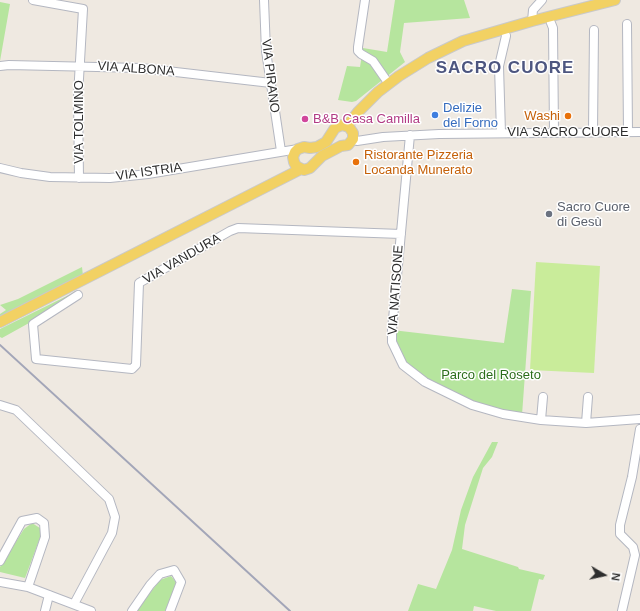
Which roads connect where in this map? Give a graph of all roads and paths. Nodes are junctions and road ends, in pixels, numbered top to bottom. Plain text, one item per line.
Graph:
1 (32, 0) edge
2 (264, 0) edge
3 (366, 0) edge
4 (542, 0) edge
5 (615, 0) edge
6 (532, 21) junction
7 (551, 23) dead end
8 (627, 24) dead end
9 (594, 30) dead end
10 (506, 36) dead end
11 (0, 66) edge
12 (80, 66) junction
13 (271, 83) junction
14 (389, 84) junction
15 (347, 126) junction
16 (554, 132) junction
17 (593, 132) junction
18 (628, 132) junction
19 (640, 132) edge
20 (501, 133) junction
21 (332, 134) junction
22 (410, 135) junction
23 (353, 139) junction
24 (341, 146) junction
25 (310, 148) junction
26 (298, 149) junction
27 (281, 151) junction
28 (316, 161) junction
29 (0, 168) edge
30 (301, 169) junction
31 (79, 178) junction
32 (401, 234) junction
33 (78, 295) dead end
34 (0, 322) edge
35 (543, 397) dead end
36 (588, 397) dead end
37 (0, 406) edge
38 (640, 419) edge
39 (541, 420) junction
40 (586, 423) junction
41 (640, 429) edge
42 (0, 561) edge
43 (0, 582) edge
44 (28, 587) junction
45 (49, 595) junction
46 (74, 604) junction
47 (45, 611) edge
48 (91, 611) edge
49 (132, 611) edge
50 (170, 611) edge
51 (622, 611) edge

1 - 12 street, VIA TOLMINO
2 - 13 street, VIA PIRANO
3 - 14 street
4 - 6 street
5 - 6 main road
6 - 14 main road
7 - 16 street
8 - 18 street
9 - 17 street
10 - 20 street
11 - 12 street, VIA ALBONA
12 - 13 street, VIA ALBONA
12 - 31 street, VIA TOLMINO
13 - 27 street, VIA PIRANO
14 - 15 main road
15 - 21 main road
15 - 23 main road
16 - 17 street, VIA SACRO CUORE
16 - 20 street, VIA SACRO CUORE
17 - 18 street, VIA SACRO CUORE
18 - 19 street, VIA SACRO CUORE
20 - 22 street, VIA SACRO CUORE
21 - 24 main road
21 - 25 main road
22 - 23 street, VIA SACRO CUORE
22 - 32 street, VIA NATISONE
23 - 24 main road
24 - 28 main road
25 - 26 main road
25 - 28 main road
26 - 27 street, VIA ISTRIA
26 - 30 main road
27 - 31 street, VIA ISTRIA
28 - 30 main road
29 - 31 street, VIA ISTRIA
30 - 34 main road
32 - 33 street, VIA VANDURA
32 - 39 street, VIA NATISONE
35 - 39 street
36 - 40 street
37 - 46 street
38 - 40 street, VIA NATISONE
39 - 40 street, VIA NATISONE
41 - 51 street
42 - 44 street
43 - 44 street
44 - 45 street
45 - 46 street
45 - 47 street
46 - 48 street
49 - 50 street

